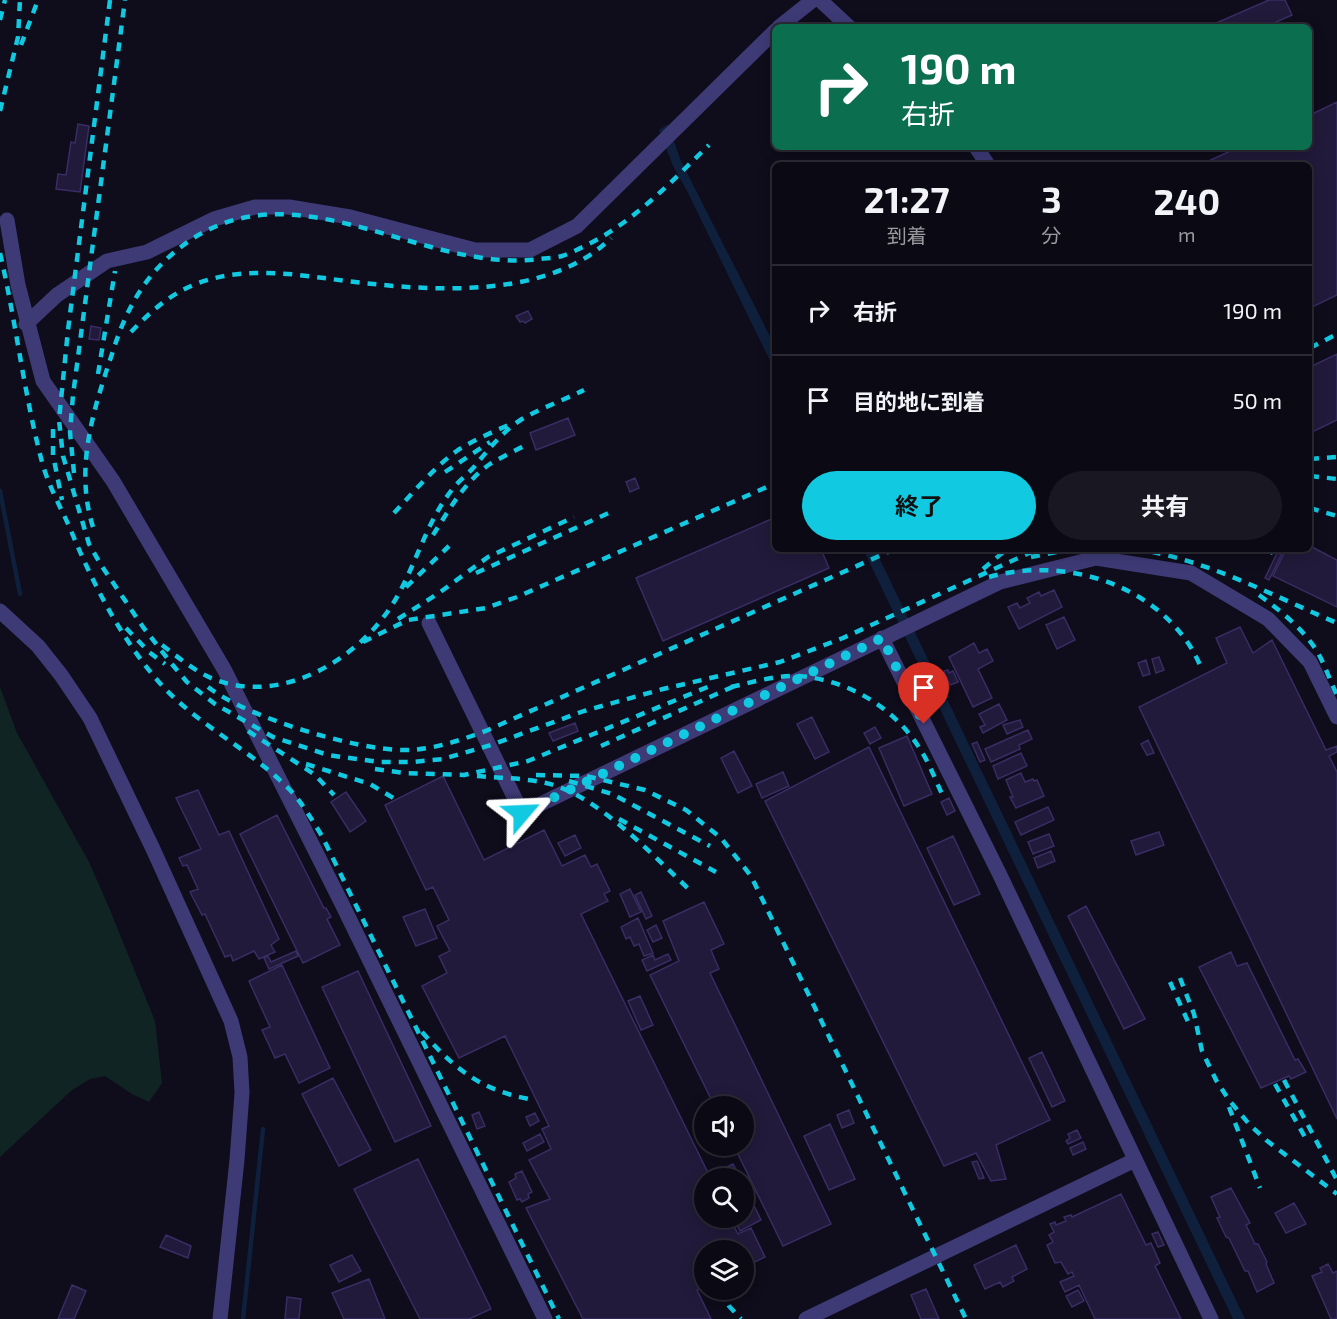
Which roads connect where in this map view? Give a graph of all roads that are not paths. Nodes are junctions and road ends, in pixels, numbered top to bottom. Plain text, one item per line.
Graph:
1 (813, 0) edge
2 (820, 0) edge
3 (782, 24) edge
4 (846, 24) edge
5 (772, 33) edge
6 (7, 220) dead end
7 (26, 324) junction
8 (1095, 554) edge
9 (0, 611) edge
10 (429, 623) dead end
11 (882, 638) junction
12 (1337, 717) edge
13 (1135, 1160) junction
14 (220, 1319) edge
15 (545, 1319) edge
16 (806, 1319) edge
17 (1211, 1319) edge

1 - 3 street
2 - 4 street
5 - 7 street
6 - 7 street
7 - 15 street
8 - 11 street
8 - 12 street
9 - 14 street
10 - 11 street
11 - 13 street
13 - 16 street
13 - 17 street

